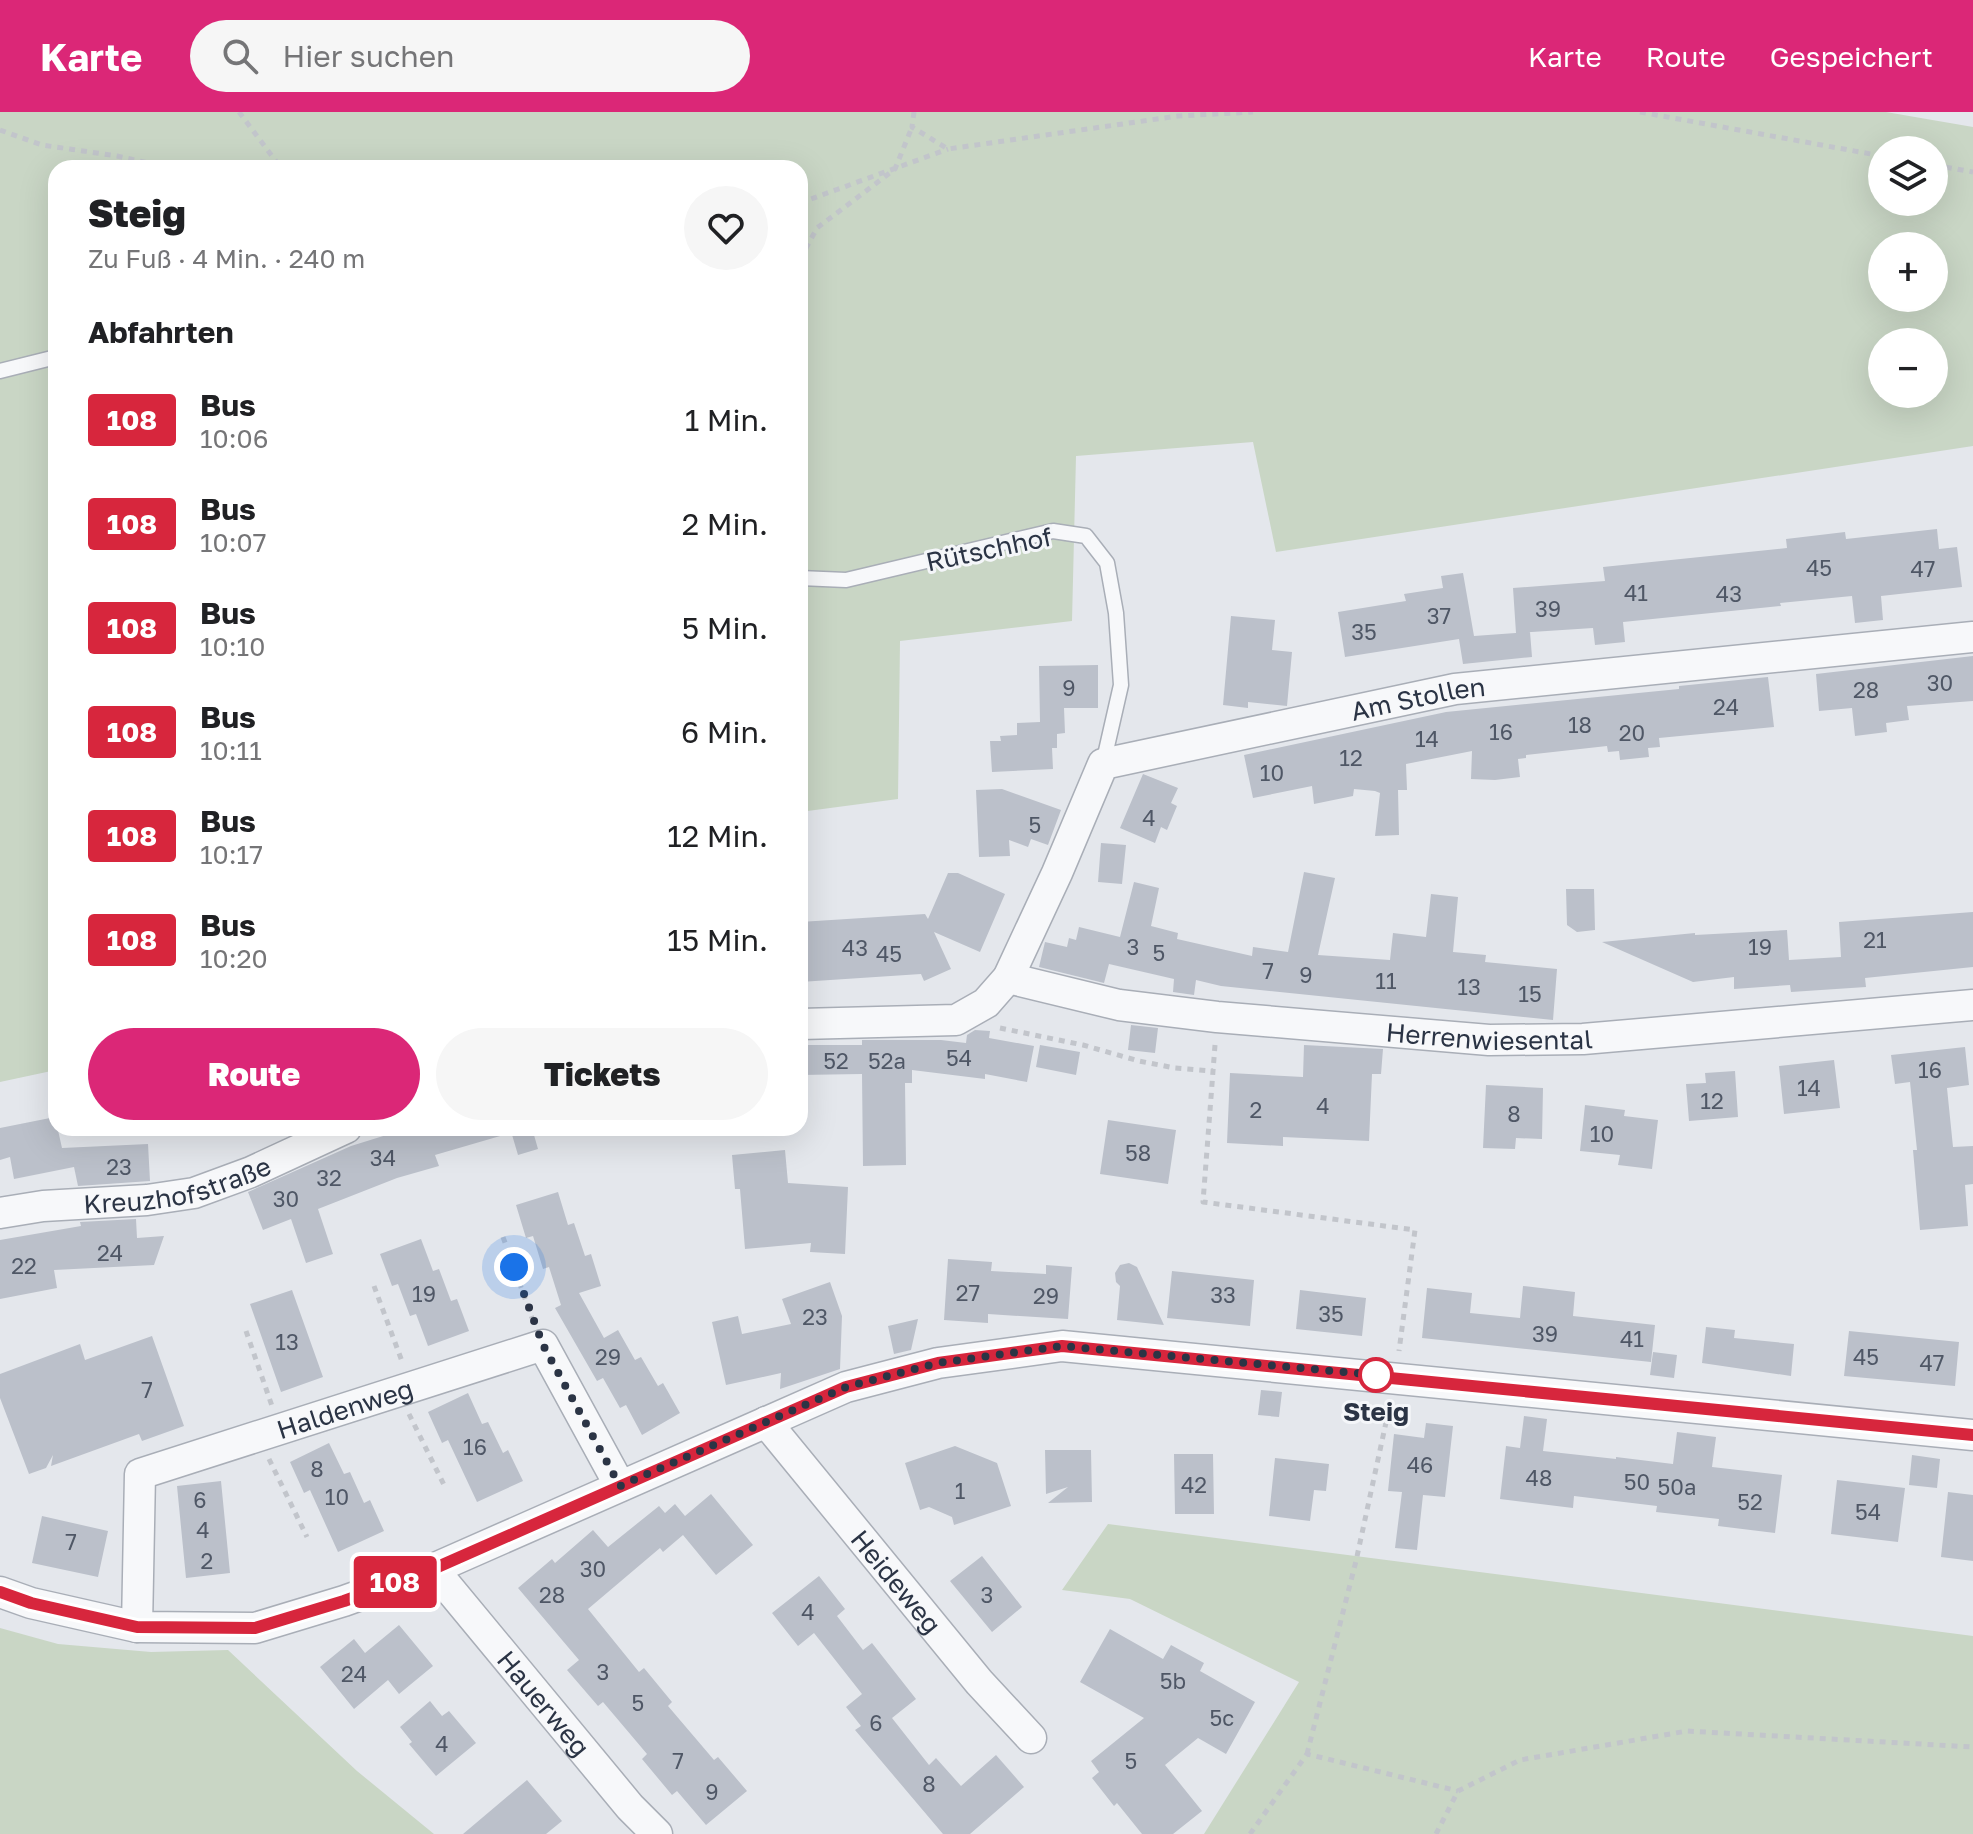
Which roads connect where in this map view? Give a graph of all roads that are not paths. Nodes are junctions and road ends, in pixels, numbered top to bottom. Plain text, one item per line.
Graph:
1 (48, 359) edge
2 (0, 371) edge
3 (808, 578) edge
4 (1973, 637) edge
5 (1103, 764) junction
6 (1008, 978) junction
7 (1973, 1005) edge
8 (808, 1024) edge
9 (329, 1136) edge
10 (0, 1213) edge
11 (766, 1422) junction
12 (1973, 1435) edge
13 (620, 1486) junction
14 (433, 1569) junction
15 (0, 1592) edge
16 (137, 1627) junction
17 (1031, 1738) dead end
18 (657, 1834) edge

1 - 2 lane
3 - 5 lane, Rütschhof
4 - 5 street, Am Stollen
5 - 6 street
6 - 7 street, Herrenwiesental
6 - 8 street
9 - 10 street, Kreuzhofstraße
11 - 12 street
11 - 13 street
11 - 17 street, Heideweg
13 - 14 street
13 - 16 street, Haldenweg
14 - 16 street
14 - 18 street, Hauerweg
15 - 16 street

